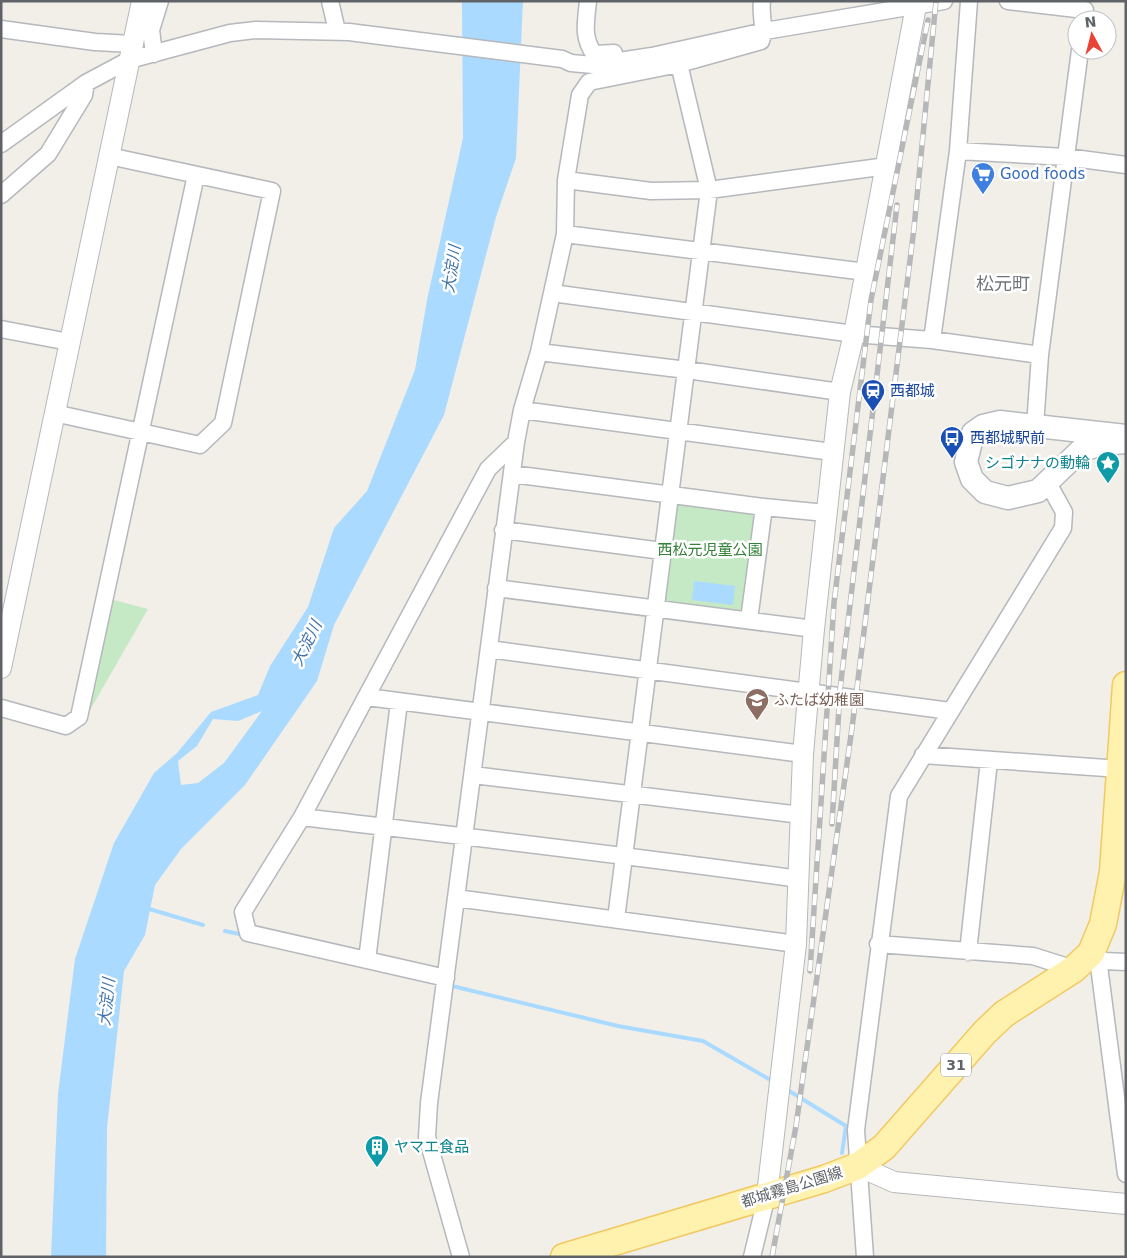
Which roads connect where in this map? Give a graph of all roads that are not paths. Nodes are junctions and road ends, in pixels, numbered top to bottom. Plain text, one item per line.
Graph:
1 (142, 1) edge
2 (160, 1) edge
3 (330, 1) edge
4 (588, 1) edge
5 (762, 1) edge
6 (944, 1) edge
7 (970, 1) edge
8 (1008, 1) edge
9 (916, 6) junction
10 (1085, 10) edge
11 (1, 29) edge
12 (337, 31) junction
13 (765, 32) junction
14 (131, 52) junction
15 (154, 54) junction
16 (1079, 60) edge
17 (679, 64) junction
18 (86, 83) junction
19 (1, 144) edge
20 (958, 151) junction
21 (109, 156) junction
22 (1066, 158) junction
23 (1126, 165) edge
24 (887, 166) junction
25 (196, 175) junction
26 (566, 180) junction
27 (709, 190) junction
28 (1, 195) edge
29 (565, 234) junction
30 (701, 252) junction
31 (866, 272) junction
32 (552, 293) junction
33 (692, 311) junction
34 (1, 329) edge
35 (854, 334) junction
36 (932, 340) junction
37 (69, 342) junction
38 (539, 352) junction
39 (1040, 355) junction
40 (687, 370) junction
41 (840, 392) junction
42 (522, 410) junction
43 (54, 412) junction
44 (1035, 426) junction
45 (678, 430) junction
46 (140, 432) junction
47 (1126, 436) edge
48 (516, 442) junction
49 (1126, 442) edge
50 (832, 452) junction
51 (512, 474) junction
52 (1048, 483) junction
53 (669, 494) junction
54 (764, 508) junction
55 (826, 513) junction
56 (503, 530) junction
57 (662, 551) junction
58 (496, 588) junction
59 (654, 609) junction
60 (749, 620) junction
61 (814, 629) junction
62 (489, 649) junction
63 (1, 668) edge
64 (647, 671) junction
65 (1126, 686) edge
66 (808, 690) junction
67 (367, 698) junction
68 (399, 702) junction
69 (1, 708) edge
70 (950, 711) junction
71 (481, 713) junction
72 (639, 733) junction
73 (803, 754) junction
74 (923, 754) junction
75 (989, 761) junction
76 (1123, 769) edge
77 (473, 775) junction
78 (632, 794) junction
79 (801, 816) junction
80 (302, 817) junction
81 (385, 827) junction
82 (464, 838) junction
83 (624, 855) junction
84 (799, 879) junction
85 (456, 898) junction
86 (616, 919) junction
87 (796, 944) junction
88 (878, 944) junction
89 (968, 952) junction
90 (367, 960) junction
91 (1083, 961) junction
92 (1126, 962) edge
93 (445, 983) junction
94 (858, 1166) junction
95 (1126, 1174) edge
96 (767, 1195) junction
97 (1126, 1204) edge
98 (461, 1257) edge
99 (564, 1257) edge
100 (752, 1257) edge
101 (865, 1257) edge

1 - 14 street
2 - 15 street
3 - 12 street
4 - 13 street
5 - 13 street
6 - 9 street
7 - 20 street
8 - 10 street
9 - 13 street
9 - 24 street
11 - 14 street
12 - 13 street
12 - 15 street
13 - 17 street
14 - 15 street
14 - 18 street
14 - 21 street
16 - 22 street
17 - 26 street
17 - 27 street
18 - 19 street
18 - 28 street
20 - 22 street
20 - 36 street
21 - 25 street
21 - 37 street
22 - 23 street
22 - 39 street
24 - 27 street
24 - 31 street
25 - 46 street
25 - 46 street
26 - 27 street
26 - 29 street
27 - 30 street
29 - 30 street
29 - 32 street
30 - 31 street
30 - 33 street
31 - 35 street
32 - 33 street
32 - 38 street
33 - 35 street
33 - 40 street
34 - 37 street
35 - 36 street
35 - 41 street
36 - 39 street
37 - 43 street
38 - 40 street
38 - 42 street
39 - 44 street
40 - 41 street
40 - 45 street
41 - 50 street
42 - 45 street
42 - 48 street
43 - 46 street
43 - 63 street
44 - 47 main road
44 - 52 main road
45 - 50 street
45 - 53 street
46 - 69 street
48 - 51 street
48 - 67 street
49 - 52 main road
50 - 55 street
51 - 53 street
51 - 56 street
52 - 70 street
53 - 54 street
53 - 57 street
54 - 55 street
54 - 60 street
55 - 61 street
56 - 57 street
56 - 58 street
57 - 59 street
58 - 59 street
58 - 62 street
59 - 60 street
59 - 64 street
60 - 61 street
61 - 66 street
62 - 64 street
62 - 71 street
64 - 66 street
64 - 72 street
65 - 76 main road
66 - 70 street
66 - 73 street
67 - 68 street
67 - 80 street
68 - 71 street
68 - 81 street
70 - 74 street
71 - 72 street
71 - 77 street
72 - 73 street
72 - 78 street
73 - 79 street
74 - 75 street
74 - 88 street
75 - 76 street
75 - 89 street
76 - 91 main road
77 - 78 street
77 - 82 street
78 - 79 street
78 - 83 street
79 - 84 street
80 - 81 street
80 - 90 street
81 - 82 street
81 - 90 street
82 - 83 street
82 - 85 street
83 - 84 street
83 - 86 street
84 - 87 street
85 - 86 street
85 - 93 street
86 - 87 street
87 - 96 street
88 - 89 street
88 - 94 street
89 - 91 street
90 - 93 street
91 - 92 street
91 - 94 main road, 都城霧島公園線 / 31
91 - 95 street
93 - 98 street
94 - 96 main road, 都城霧島公園線 / 31
94 - 97 street
94 - 101 street
96 - 99 main road, 都城霧島公園線 / 31
96 - 100 street

